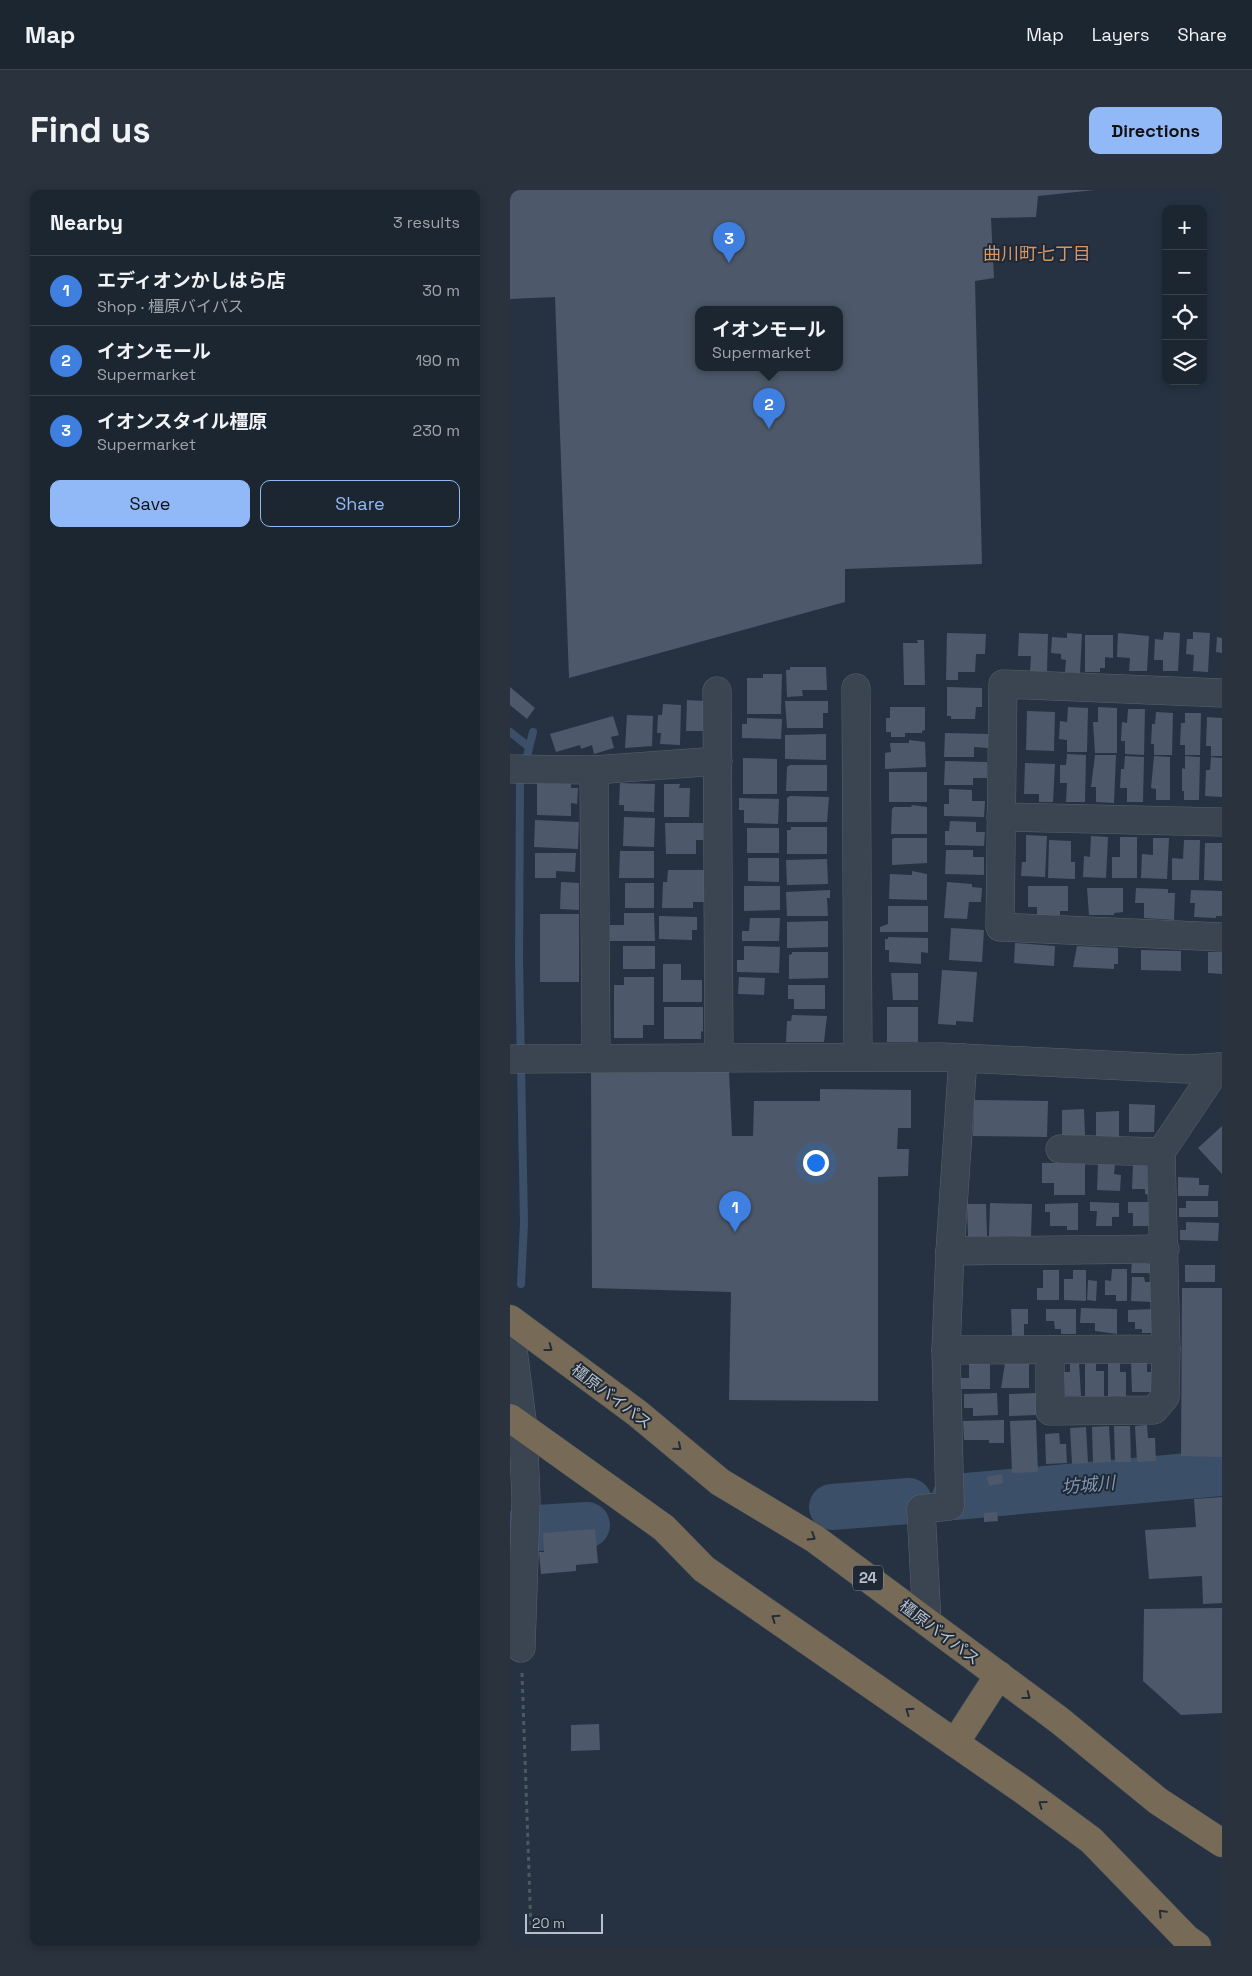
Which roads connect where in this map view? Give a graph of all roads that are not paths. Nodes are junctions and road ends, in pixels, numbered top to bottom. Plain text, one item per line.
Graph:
1 (856, 688) dead end
2 (718, 691) dead end
3 (1222, 693) edge
4 (718, 761) junction
5 (521, 769) edge
6 (594, 770) junction
7 (1001, 817) junction
8 (1222, 822) edge
9 (1222, 937) edge
10 (596, 1058) junction
11 (720, 1058) junction
12 (858, 1058) junction
13 (963, 1058) junction
14 (521, 1059) edge
15 (1220, 1067) edge
16 (1060, 1149) dead end
17 (1161, 1152) junction
18 (1165, 1249) junction
19 (950, 1251) junction
20 (510, 1319) edge
21 (510, 1326) edge
22 (1166, 1349) junction
23 (946, 1350) junction
24 (1050, 1350) junction
25 (517, 1423) edge
26 (927, 1622) junction
27 (521, 1648) road end
28 (999, 1675) junction
29 (955, 1743) junction
30 (1222, 1842) edge
31 (1197, 1946) edge

1 - 12 street
2 - 4 street
3 - 7 street
4 - 6 street
4 - 11 street
5 - 6 street
6 - 10 street
7 - 8 street
7 - 9 street
10 - 11 street
10 - 14 street
11 - 12 street
12 - 13 street
13 - 15 street
13 - 19 street
15 - 17 street
16 - 17 street
17 - 18 street
18 - 19 street
18 - 22 street
19 - 23 street
20 -> 26 highway, 橿原バイパス / 24
21 - 25 street
22 - 24 street
22 - 24 street
23 - 24 street
23 - 26 street
25 - 27 street
29 -> 25 highway
26 - 28 highway, 橿原バイパス / 24
28 - 29 highway
28 -> 30 highway, 橿原バイパス / 24
31 -> 29 highway

